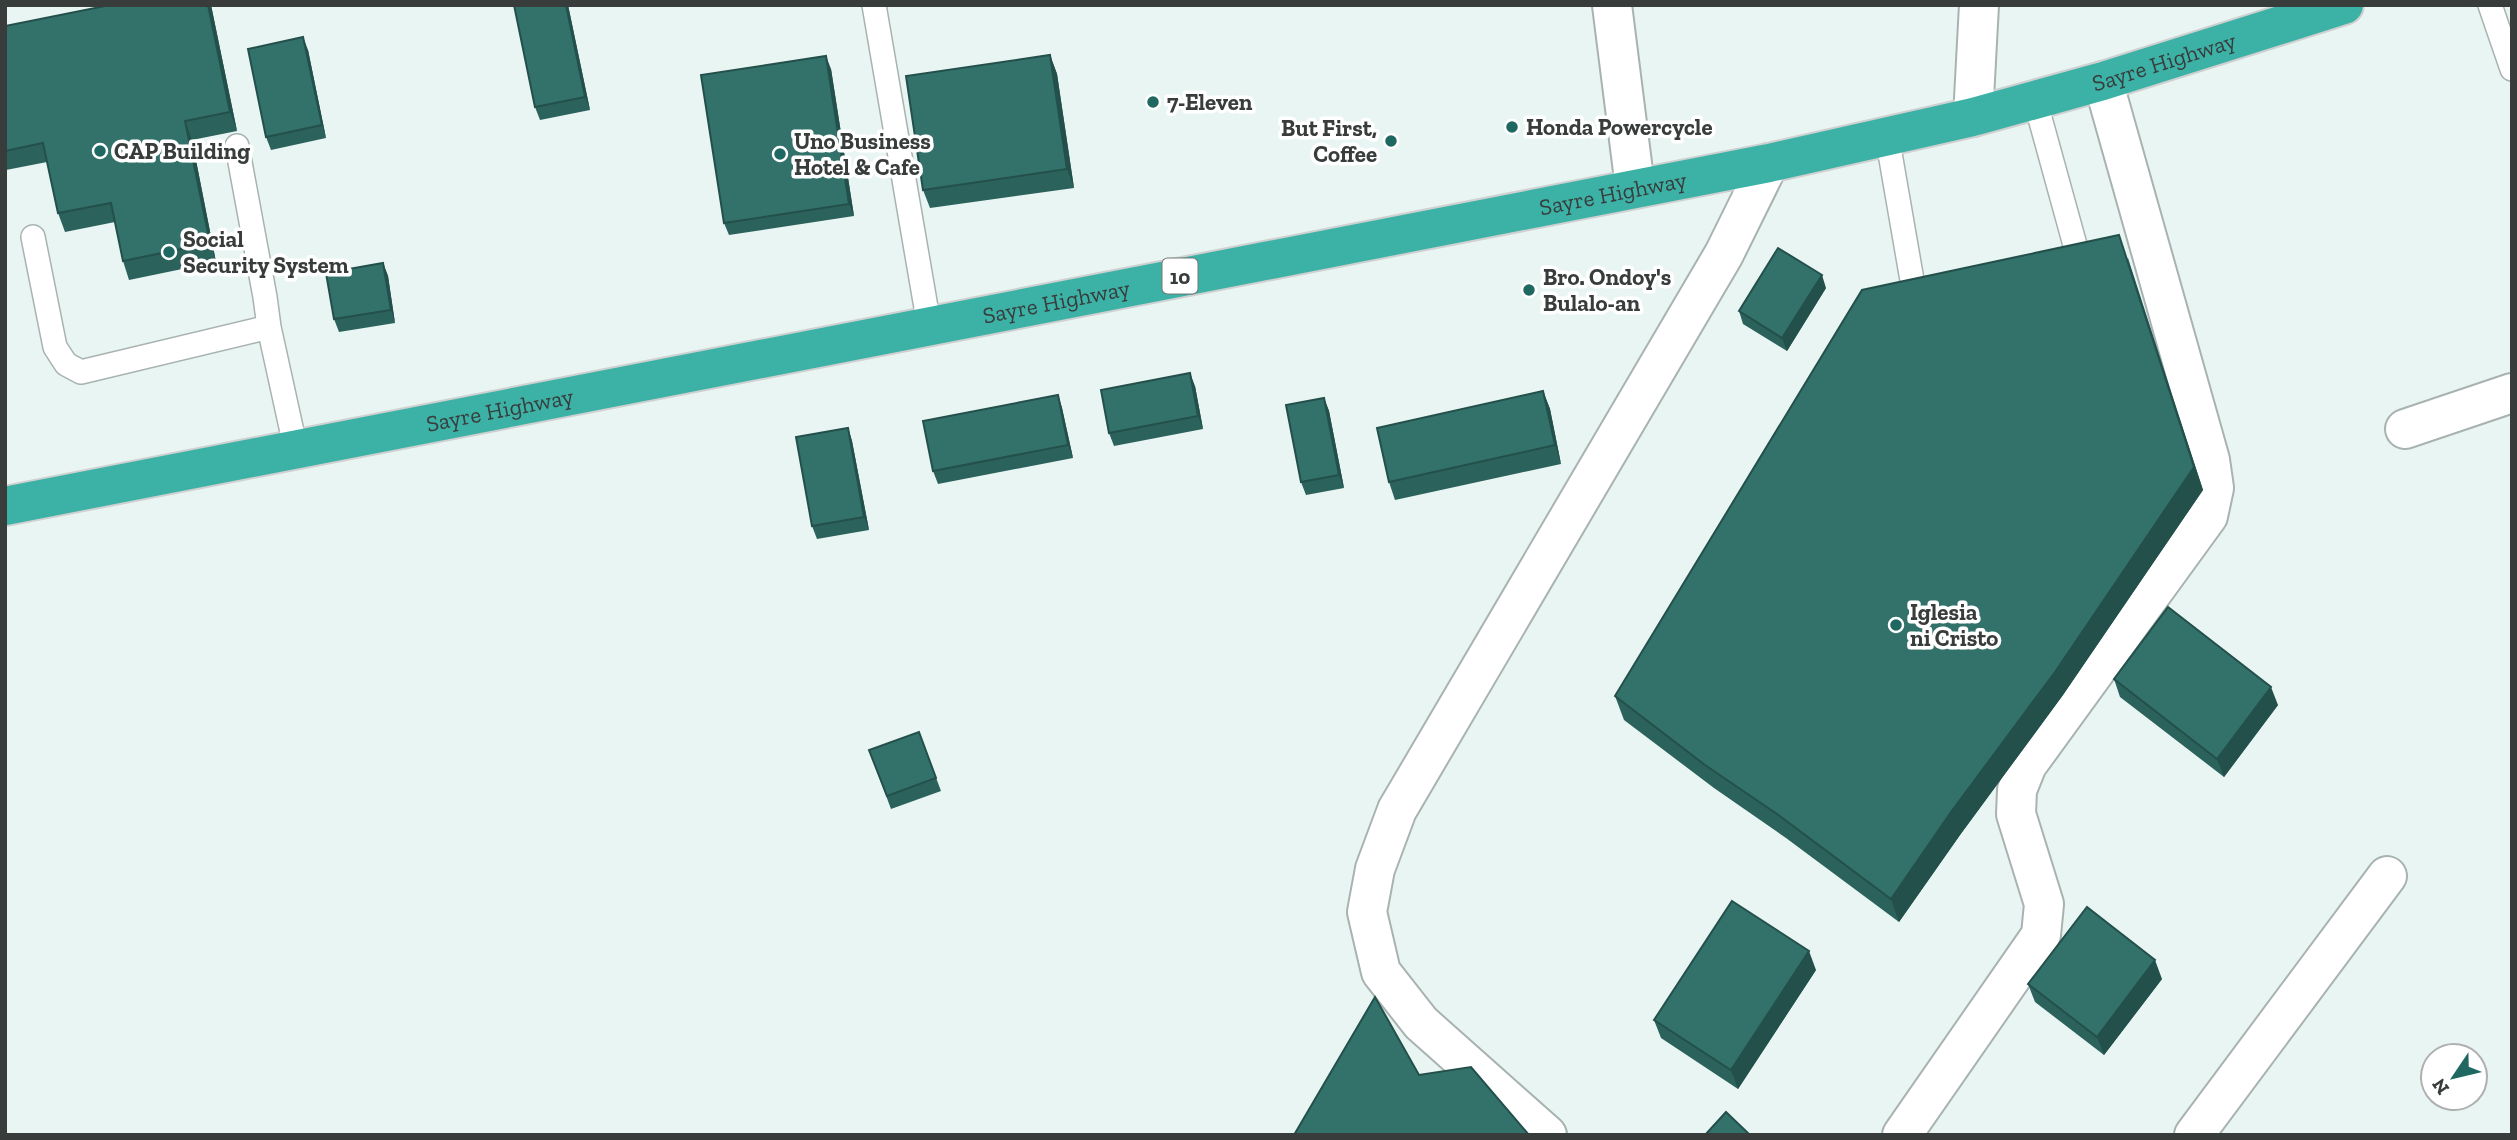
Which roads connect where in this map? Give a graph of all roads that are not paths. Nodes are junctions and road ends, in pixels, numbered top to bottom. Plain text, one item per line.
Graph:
1 (874, 5) edge
2 (1612, 5) edge
3 (1979, 5) edge
4 (2344, 5) edge
5 (2490, 5) edge
6 (2512, 69) edge
7 (2103, 81) junction
8 (2035, 100) junction
9 (1973, 117) junction
10 (1887, 136) junction
11 (237, 146) dead end
12 (1769, 163) junction
13 (1635, 187) junction
14 (33, 237) dead end
15 (2089, 298) edge
16 (929, 325) junction
17 (269, 327) junction
18 (1920, 327) edge
19 (2512, 393) edge
20 (2405, 429) dead end
21 (296, 450) junction
22 (5, 506) edge
23 (2387, 876) dead end
24 (1547, 1135) edge
25 (1902, 1135) edge
26 (2194, 1135) edge

1 - 16 lane
2 - 13 street
3 - 9 street
4 - 7 highway, Sayre Highway / 10
5 - 6 lane
7 - 8 highway, Sayre Highway / 10
7 - 25 street
8 - 9 highway, Sayre Highway / 10
8 - 15 lane
9 - 10 highway, Sayre Highway / 10
10 - 12 highway, Sayre Highway / 10
10 - 18 lane
11 - 17 lane
12 - 13 highway, Sayre Highway / 10
12 - 24 street
13 - 16 highway, Sayre Highway / 10
14 - 17 lane
16 - 21 highway, Sayre Highway / 10
17 - 21 lane
19 - 20 street
21 - 22 highway, Sayre Highway / 10
23 - 26 street

